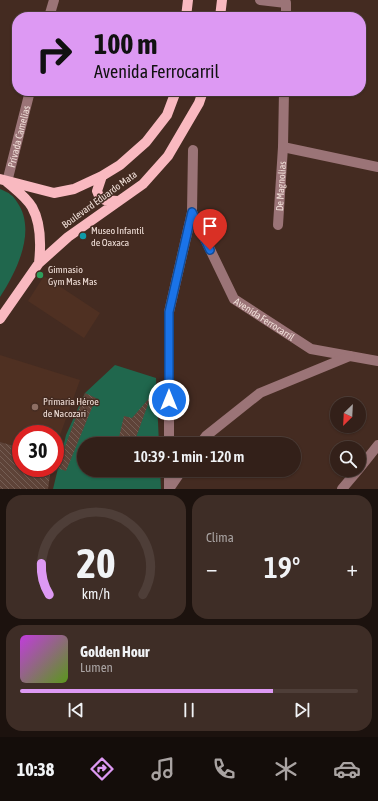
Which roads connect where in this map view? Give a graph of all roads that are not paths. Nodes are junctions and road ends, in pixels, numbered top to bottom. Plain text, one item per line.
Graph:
1 (54, 0) edge
2 (188, 0) edge
3 (222, 0) edge
4 (260, 0) edge
5 (50, 12) edge
6 (187, 12) edge
7 (221, 12) edge
8 (286, 12) edge
9 (29, 96) edge
10 (174, 96) edge
11 (201, 96) edge
12 (284, 96) edge
13 (283, 147) junction
14 (193, 150) dead end
15 (378, 168) edge
16 (102, 176) junction
17 (4, 180) edge
18 (117, 202) junction
19 (192, 212) junction
20 (278, 225) dead end
21 (39, 263) junction
22 (0, 319) edge
23 (350, 356) junction
24 (378, 361) edge
25 (169, 437) edge
26 (205, 437) edge
27 (378, 444) edge
28 (366, 460) edge
29 (169, 477) edge
30 (177, 477) edge
31 (353, 477) edge
32 (169, 489) edge
33 (342, 489) edge

1 - 5 street
2 - 6 main road
3 - 7 main road
4 - 8 street
9 - 17 street, Privada Camelias
10 - 16 main road, Boulevard Eduardo Mata
11 - 18 main road, Boulevard Eduardo Mata
12 - 13 street, De Magnolias
13 - 15 street
13 - 20 street, De Magnolias
14 - 19 street, Avenida Ferrocarril
16 - 17 main road, Boulevard Eduardo Mata
16 - 18 main road
17 - 21 main road
18 - 21 main road, Boulevard Eduardo Mata
19 - 23 street, Avenida Ferrocarril
19 - 25 street
21 - 22 main road, Boulevard Eduardo Mata
23 - 24 street, Avenida Ferrocarril
23 - 26 street
27 - 28 street
29 - 32 street
30 - 32 street
31 - 33 street

